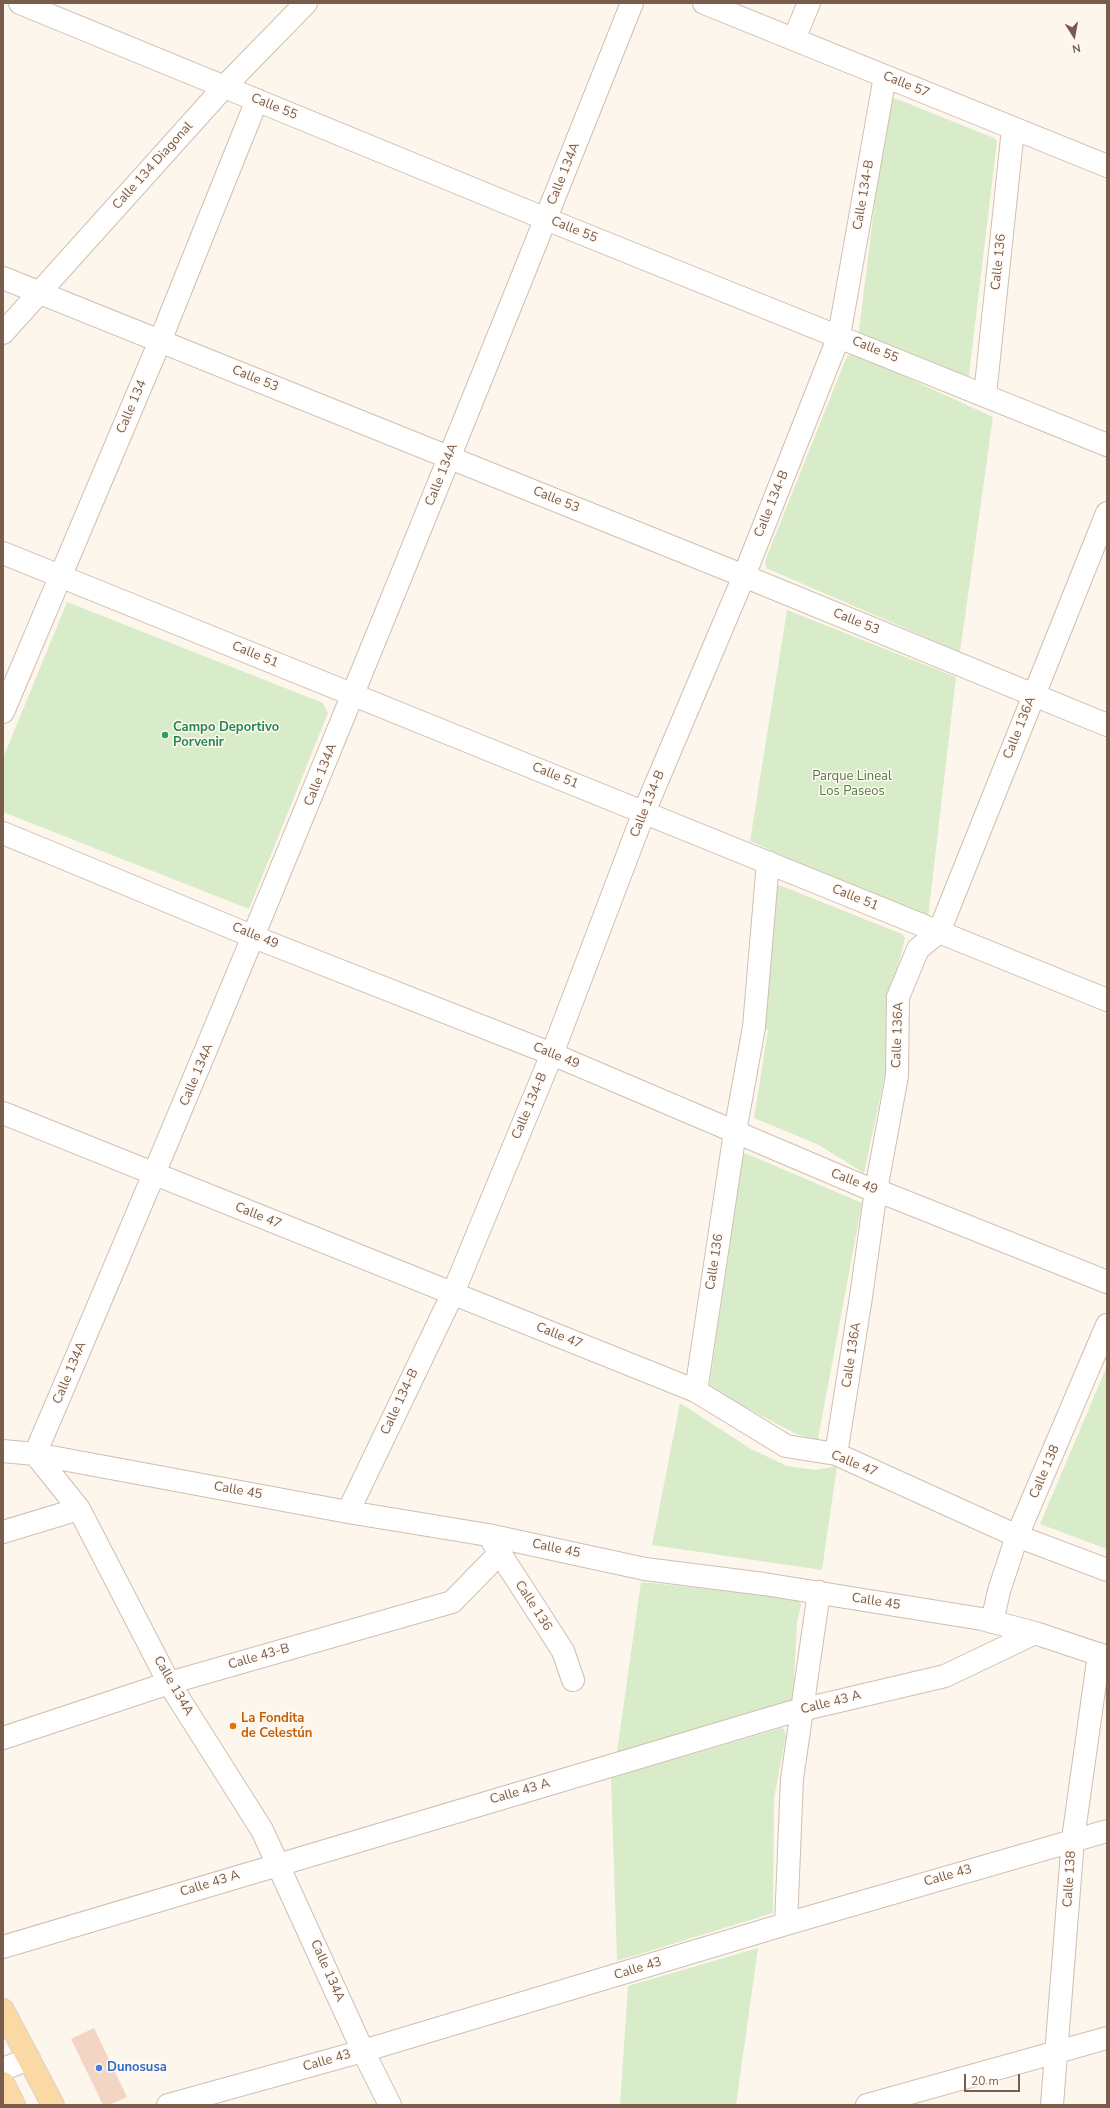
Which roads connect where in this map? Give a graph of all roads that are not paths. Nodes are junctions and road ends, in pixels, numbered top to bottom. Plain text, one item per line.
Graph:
1 (20, 3) edge
2 (306, 3) edge
3 (632, 3) edge
4 (704, 3) edge
5 (809, 3) edge
6 (794, 40) junction
7 (885, 76) junction
8 (225, 86) junction
9 (257, 100) junction
10 (1013, 129) junction
11 (1106, 165) edge
12 (546, 219) junction
13 (3, 278) edge
14 (39, 292) junction
15 (3, 333) edge
16 (839, 336) junction
17 (160, 341) junction
18 (986, 395) junction
19 (1107, 445) edge
20 (449, 457) junction
21 (1107, 513) edge
22 (3, 553) edge
23 (61, 576) junction
24 (744, 576) junction
25 (354, 695) junction
26 (1034, 695) junction
27 (3, 712) edge
28 (1107, 725) edge
29 (644, 812) junction
30 (3, 833) edge
31 (768, 862) junction
32 (939, 932) junction
33 (254, 937) junction
34 (1107, 1000) edge
35 (552, 1054) junction
36 (3, 1113) edge
37 (735, 1132) junction
38 (155, 1175) junction
39 (876, 1190) junction
40 (1107, 1282) edge
41 (452, 1293) junction
42 (1107, 1325) edge
43 (696, 1391) junction
44 (3, 1451) edge
45 (35, 1454) junction
46 (836, 1454) junction
47 (79, 1509) junction
48 (348, 1512) junction
49 (3, 1532) edge
50 (488, 1535) junction
51 (1018, 1536) junction
52 (498, 1554) junction
53 (1107, 1570) edge
54 (819, 1592) junction
55 (992, 1622) junction
56 (1034, 1633) junction
57 (1103, 1655) edge
58 (573, 1680) dead end
59 (169, 1683) junction
60 (802, 1709) junction
61 (3, 1738) edge
62 (1107, 1831) edge
63 (1073, 1839) junction
64 (279, 1863) junction
65 (786, 1924) junction
66 (3, 1947) edge
67 (3, 2010) edge
68 (1107, 2038) edge
69 (363, 2051) junction
70 (1057, 2051) junction
71 (29, 2059) junction
72 (3, 2069) edge
73 (3, 2083) edge
74 (14, 2105) edge
75 (53, 2105) edge
76 (168, 2105) edge
77 (390, 2105) edge
78 (867, 2105) edge
79 (1052, 2105) edge

1 - 8 street, Calle 55
2 - 8 street, Calle 134 Diagonal
3 - 12 street, Calle 134A
4 - 6 street, Calle 57
5 - 6 street
6 - 7 street, Calle 57
7 - 10 street, Calle 57
7 - 16 street, Calle 134-B
8 - 9 street, Calle 55
8 - 14 street, Calle 134 Diagonal
9 - 12 street, Calle 55
9 - 17 street, Calle 134
10 - 11 street, Calle 57
10 - 18 street, Calle 136
12 - 16 street, Calle 55
12 - 20 street, Calle 134A
13 - 14 street, Calle 53
14 - 15 street, Calle 134 Diagonal
14 - 17 street, Calle 53
16 - 18 street, Calle 55
16 - 24 street, Calle 134-B
17 - 20 street, Calle 53
17 - 23 street, Calle 134
18 - 19 street, Calle 55
20 - 24 street, Calle 53
20 - 25 street, Calle 134A
21 - 26 street, Calle 136A
22 - 23 street, Calle 51
23 - 25 street, Calle 51
23 - 27 street, Calle 134
24 - 26 street, Calle 53
24 - 29 street, Calle 134-B
25 - 29 street, Calle 51
25 - 33 street, Calle 134A
26 - 28 street, Calle 53
26 - 32 street, Calle 136A
29 - 31 street, Calle 51
29 - 35 street, Calle 134-B
30 - 33 street, Calle 49
31 - 32 street, Calle 51
31 - 37 street, Calle 136
32 - 34 street, Calle 51
32 - 39 street, Calle 136A
33 - 35 street, Calle 49
33 - 38 street, Calle 134A
35 - 37 street, Calle 49
35 - 41 street, Calle 134-B
36 - 38 street, Calle 47
37 - 39 street, Calle 49
37 - 43 street, Calle 136
38 - 41 street, Calle 47
38 - 45 street, Calle 134A
39 - 40 street, Calle 49
39 - 46 street, Calle 136A
41 - 43 street, Calle 47
41 - 48 street, Calle 134-B
42 - 51 street, Calle 138
43 - 46 street, Calle 47
44 - 45 street, Calle 45
45 - 47 street, Calle 134A
45 - 48 street, Calle 45
46 - 51 street, Calle 47
47 - 49 street
47 - 59 street, Calle 134A
48 - 50 street, Calle 45
50 - 52 street, Calle 136
50 - 54 street, Calle 45
51 - 53 street, Calle 47
51 - 55 street, Calle 138
52 - 58 street, Calle 136
52 - 59 street, Calle 43-B
54 - 55 street, Calle 45
54 - 60 street
55 - 56 street, Calle 45
56 - 57 street, Calle 45
56 - 60 street, Calle 43 A
57 - 63 street, Calle 138
59 - 61 street, Calle 43-B
59 - 64 street, Calle 134A
60 - 64 street, Calle 43 A
60 - 65 street
62 - 63 street, Calle 43
63 - 65 street, Calle 43
63 - 70 street, Calle 138
64 - 66 street, Calle 43 A
64 - 69 street, Calle 134A
65 - 69 street, Calle 43
67 - 71 main road
68 - 70 street
69 - 76 street, Calle 43
69 - 77 street, Calle 134A
70 - 78 street
70 - 79 street, Calle 138
71 - 72 street
71 - 75 main road
73 - 74 main road

